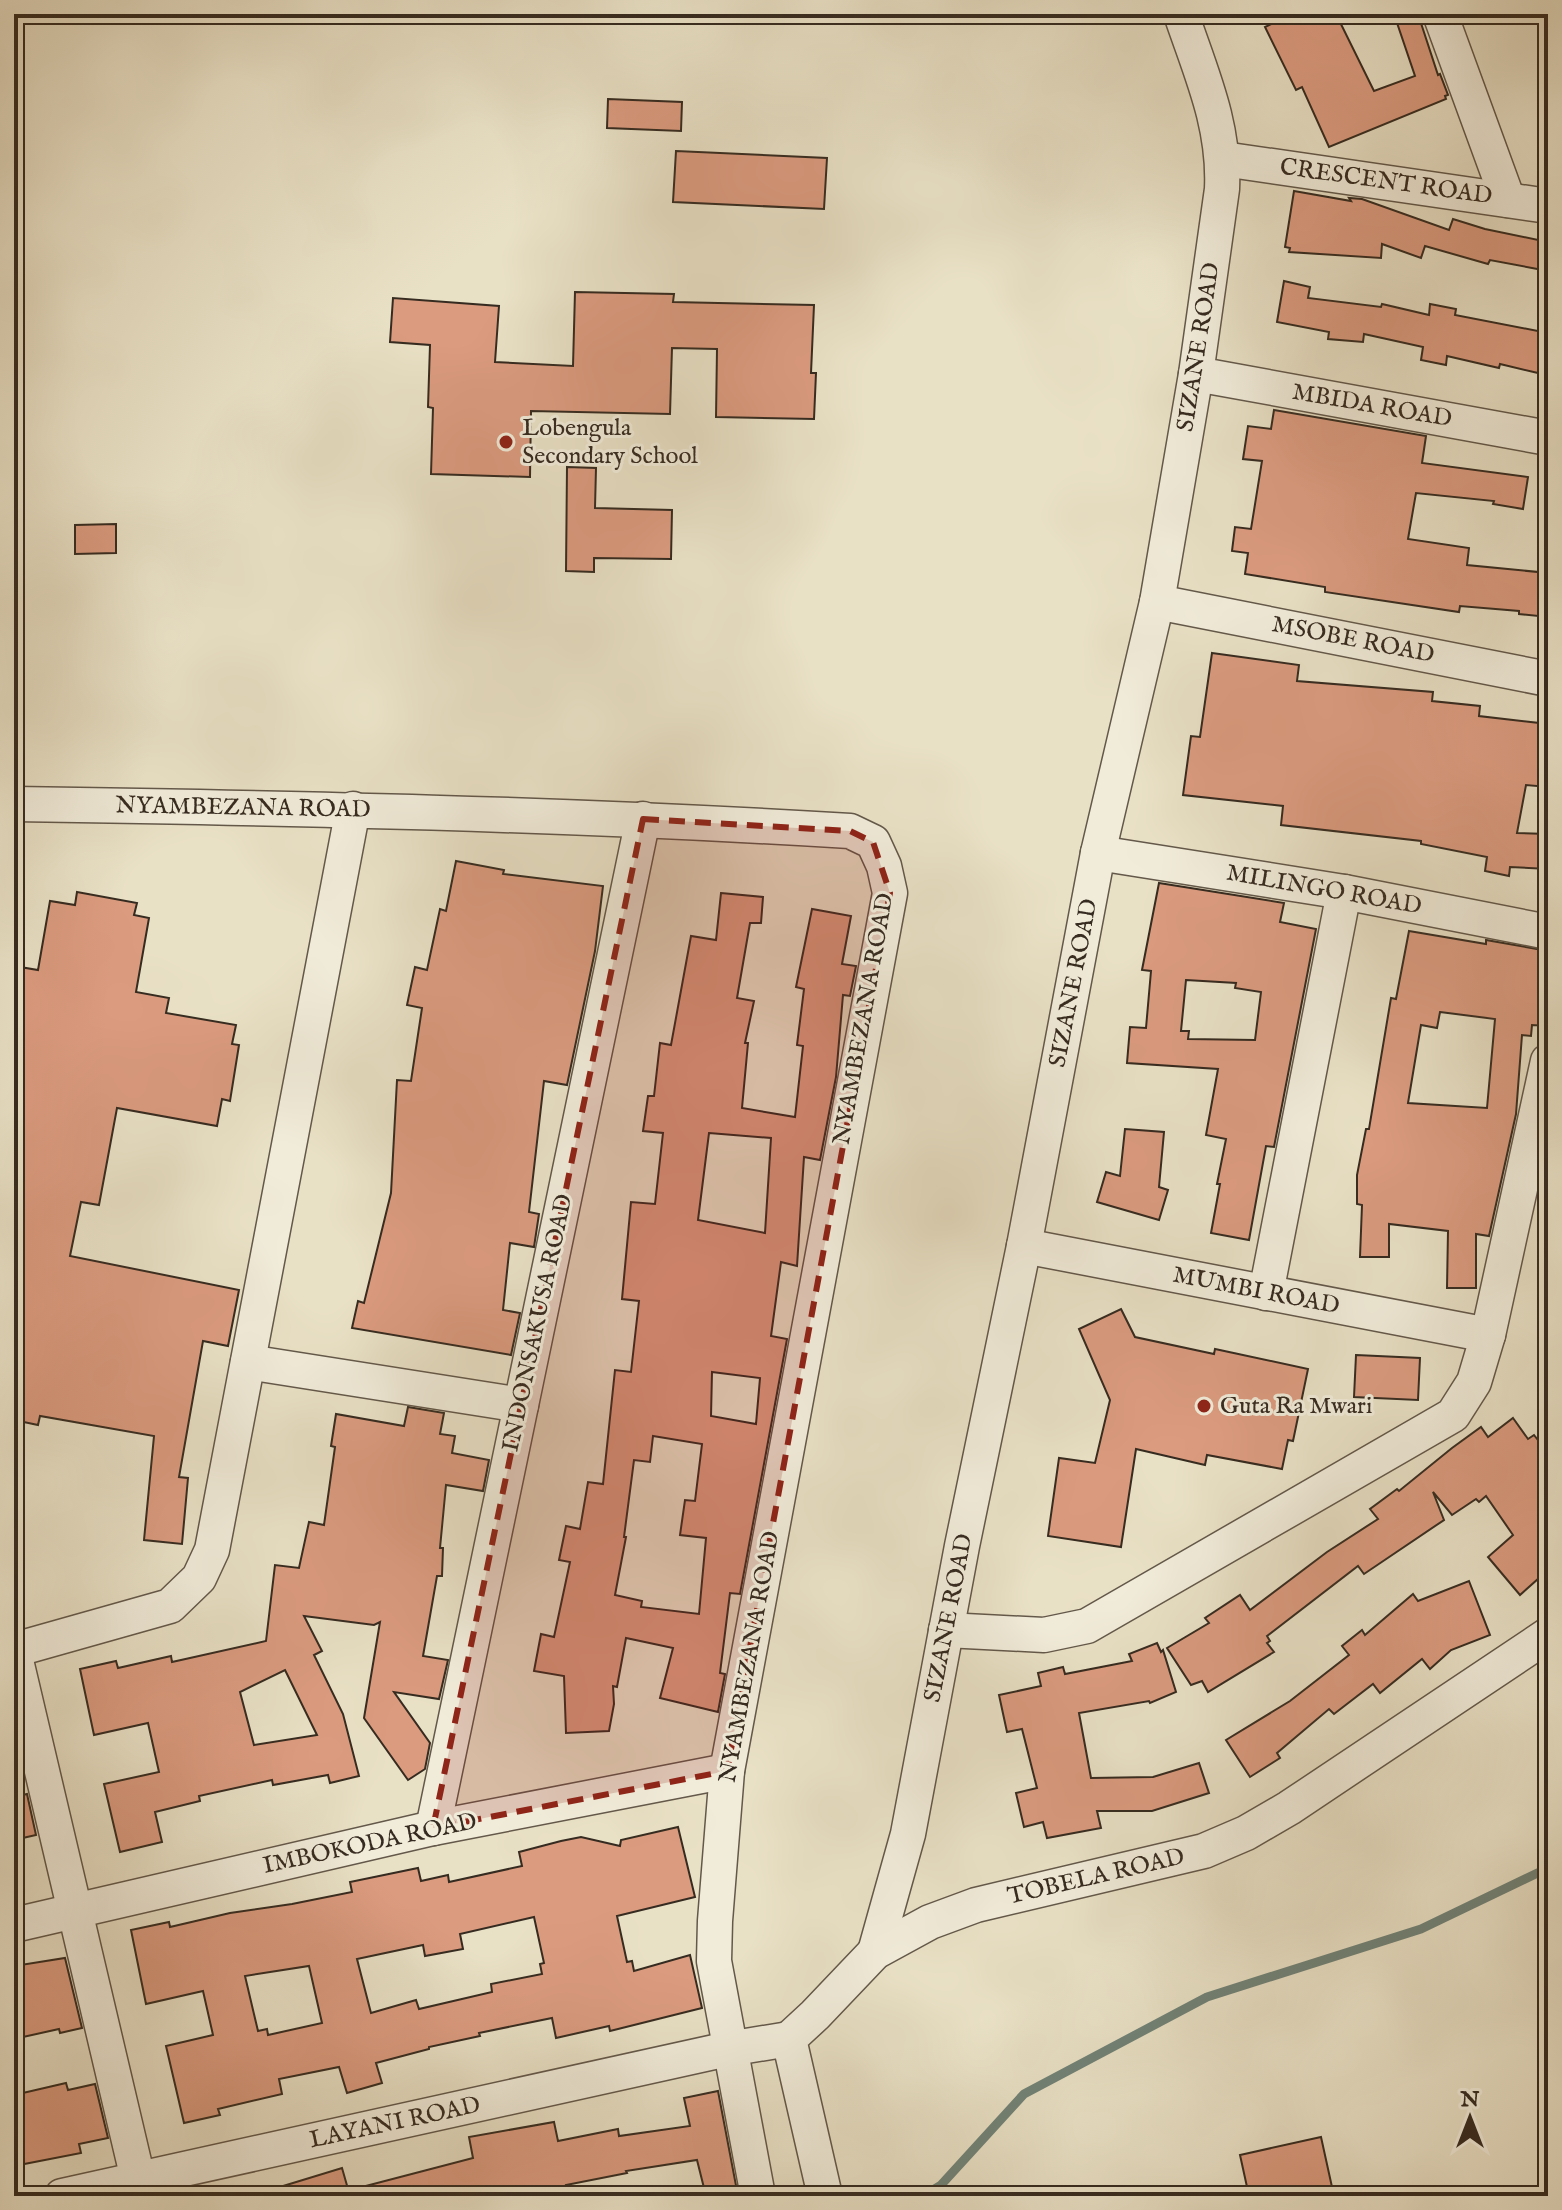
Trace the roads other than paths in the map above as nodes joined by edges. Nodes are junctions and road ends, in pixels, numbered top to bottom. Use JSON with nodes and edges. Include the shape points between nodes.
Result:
{"nodes":[{"id":1,"x":1181,"y":14,"type":"edge"},
{"id":2,"x":1440,"y":14,"type":"edge"},
{"id":3,"x":1223,"y":159,"type":"junction"},
{"id":4,"x":1508,"y":200,"type":"junction"},
{"id":5,"x":1548,"y":206,"type":"edge"},
{"id":6,"x":1196,"y":374,"type":"junction"},
{"id":7,"x":1548,"y":438,"type":"edge"},
{"id":8,"x":1157,"y":602,"type":"junction"},
{"id":9,"x":1548,"y":679,"type":"edge"},
{"id":10,"x":14,"y":804,"type":"edge"},
{"id":11,"x":353,"y":809,"type":"junction"},
{"id":12,"x":643,"y":819,"type":"junction"},
{"id":13,"x":1098,"y":853,"type":"junction"},
{"id":14,"x":1344,"y":892,"type":"junction"},
{"id":15,"x":1548,"y":932,"type":"edge"},
{"id":16,"x":1548,"y":1061,"type":"edge"},
{"id":17,"x":1024,"y":1246,"type":"junction"},
{"id":18,"x":1266,"y":1293,"type":"junction"},
{"id":19,"x":1488,"y":1335,"type":"junction"},
{"id":20,"x":248,"y":1362,"type":"junction"},
{"id":21,"x":521,"y":1405,"type":"junction"},
{"id":22,"x":946,"y":1630,"type":"junction"},
{"id":23,"x":1548,"y":1635,"type":"edge"},
{"id":24,"x":14,"y":1651,"type":"edge"},
{"id":25,"x":727,"y":1771,"type":"junction"},
{"id":26,"x":433,"y":1828,"type":"junction"},
{"id":27,"x":74,"y":1911,"type":"junction"},
{"id":28,"x":14,"y":1925,"type":"edge"},
{"id":29,"x":875,"y":1952,"type":"junction"},
{"id":30,"x":789,"y":2039,"type":"junction"},
{"id":31,"x":728,"y":2049,"type":"junction"},
{"id":32,"x":140,"y":2188,"type":"edge"},
{"id":33,"x":62,"y":2196,"type":"edge"},
{"id":34,"x":758,"y":2196,"type":"edge"},
{"id":35,"x":825,"y":2196,"type":"edge"}],
"edges":[{"from":1,"to":3,"type":"street","name":"SIZANE ROAD","via":[[1218,123]]},
{"from":2,"to":4,"type":"street"},
{"from":3,"to":4,"type":"street","name":"CRESCENT ROAD"},
{"from":3,"to":6,"type":"street","name":"SIZANE ROAD"},
{"from":4,"to":5,"type":"street","name":"CRESCENT ROAD"},
{"from":6,"to":7,"type":"street","name":"MBIDA ROAD"},
{"from":6,"to":8,"type":"street","name":"SIZANE ROAD"},
{"from":8,"to":9,"type":"street","name":"MSOBE ROAD"},
{"from":8,"to":13,"type":"street","name":"SIZANE ROAD"},
{"from":10,"to":11,"type":"street","name":"NYAMBEZANA ROAD"},
{"from":11,"to":12,"type":"street","name":"NYAMBEZANA ROAD"},
{"from":11,"to":20,"type":"street"},
{"from":12,"to":21,"type":"street","name":"INDONSAKUSA ROAD"},
{"from":12,"to":25,"type":"street","name":"NYAMBEZANA ROAD","via":[[850,831],[873,842],[890,893]]},
{"from":13,"to":14,"type":"street","name":"MILINGO ROAD"},
{"from":13,"to":17,"type":"street","name":"SIZANE ROAD"},
{"from":14,"to":15,"type":"street","name":"MILINGO ROAD"},
{"from":14,"to":18,"type":"street"},
{"from":16,"to":19,"type":"street"},
{"from":17,"to":18,"type":"street","name":"MUMBI ROAD"},
{"from":17,"to":22,"type":"street","name":"SIZANE ROAD"},
{"from":18,"to":19,"type":"street","name":"MUMBI ROAD"},
{"from":19,"to":22,"type":"street","via":[[1474,1382],[1453,1415],[1087,1626],[1044,1635]]},
{"from":20,"to":21,"type":"street"},
{"from":20,"to":24,"type":"street","via":[[212,1550],[199,1578],[170,1606]]},
{"from":21,"to":26,"type":"street","name":"INDONSAKUSA ROAD"},
{"from":22,"to":29,"type":"street","name":"SIZANE ROAD","via":[[908,1834]]},
{"from":23,"to":29,"type":"street","name":"TOBELA ROAD","via":[[1246,1833],[1204,1851],[976,1905]]},
{"from":24,"to":27,"type":"street"},
{"from":25,"to":26,"type":"street","name":"IMBOKODA ROAD"},
{"from":25,"to":31,"type":"street","name":"NYAMBEZANA ROAD","via":[[714,1961]]},
{"from":26,"to":27,"type":"street","name":"IMBOKODA ROAD"},
{"from":27,"to":28,"type":"street","name":"IMBOKODA ROAD"},
{"from":27,"to":32,"type":"street"},
{"from":29,"to":30,"type":"street","name":"TOBELA ROAD"},
{"from":30,"to":31,"type":"street","name":"LAYANI ROAD"},
{"from":30,"to":35,"type":"street"},
{"from":31,"to":32,"type":"street","name":"LAYANI ROAD"},
{"from":31,"to":34,"type":"street"},
{"from":32,"to":33,"type":"street","name":"LAYANI ROAD"}]}
